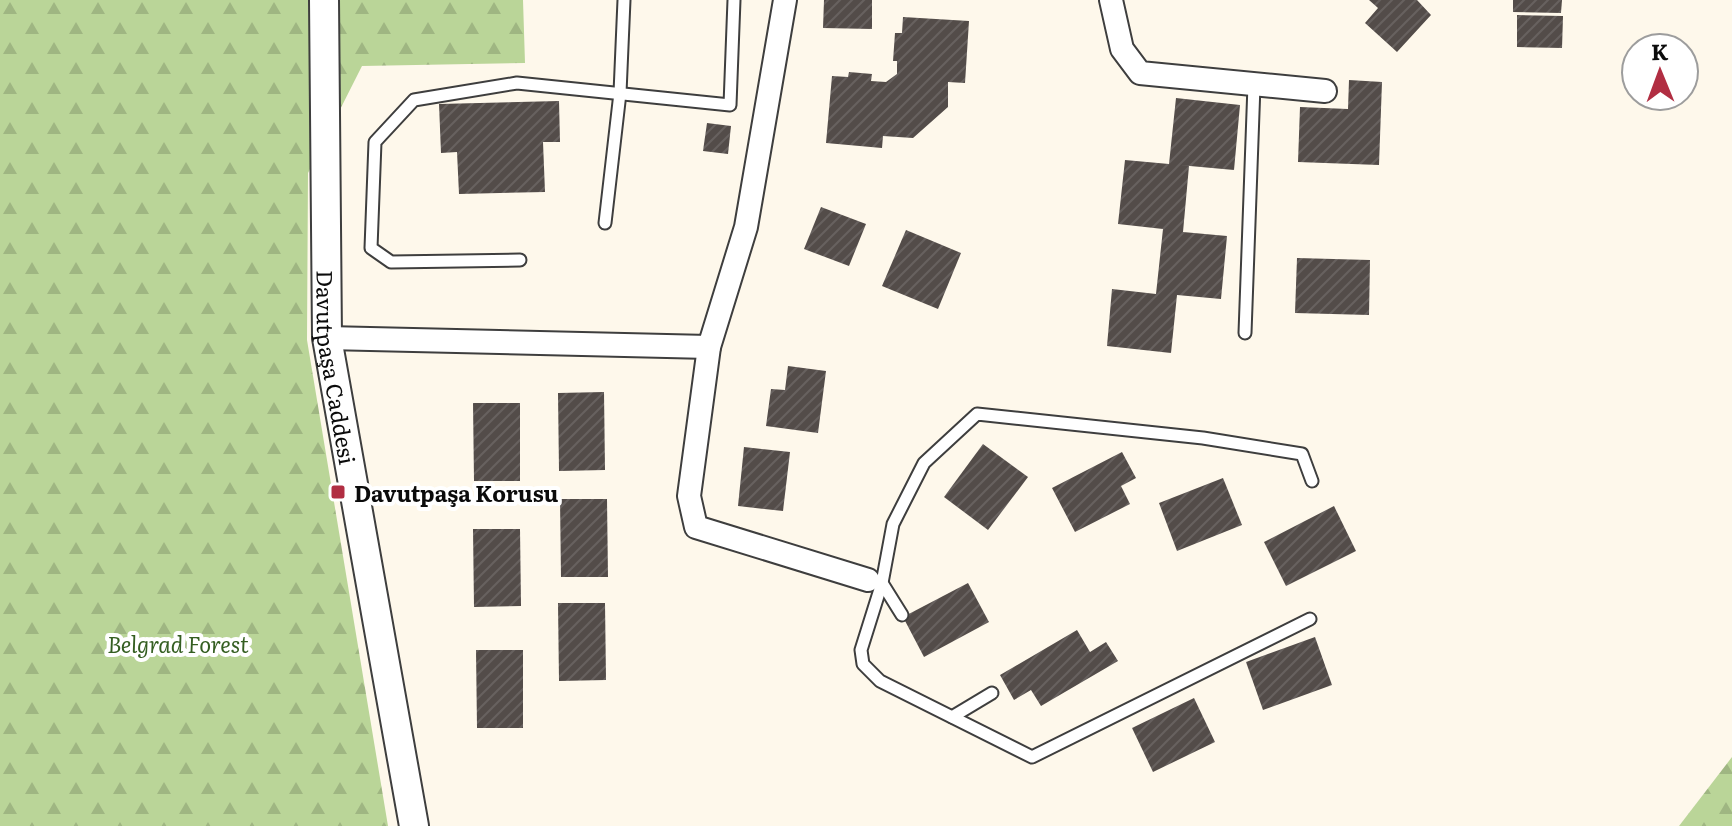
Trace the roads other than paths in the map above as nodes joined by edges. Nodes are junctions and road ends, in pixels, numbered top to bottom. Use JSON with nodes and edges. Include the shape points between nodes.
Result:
{"nodes":[{"id":1,"x":324,"y":0,"type":"edge"},
{"id":2,"x":624,"y":0,"type":"edge"},
{"id":3,"x":734,"y":0,"type":"edge"},
{"id":4,"x":785,"y":0,"type":"edge"},
{"id":5,"x":1111,"y":0,"type":"edge"},
{"id":6,"x":1254,"y":85,"type":"junction"},
{"id":7,"x":1325,"y":91,"type":"dead end"},
{"id":8,"x":620,"y":93,"type":"junction"},
{"id":9,"x":605,"y":223,"type":"dead end"},
{"id":10,"x":520,"y":260,"type":"dead end"},
{"id":11,"x":1245,"y":333,"type":"dead end"},
{"id":12,"x":327,"y":338,"type":"junction"},
{"id":13,"x":709,"y":347,"type":"junction"},
{"id":14,"x":1312,"y":481,"type":"dead end"},
{"id":15,"x":875,"y":581,"type":"junction"},
{"id":16,"x":902,"y":615,"type":"dead end"},
{"id":17,"x":1310,"y":619,"type":"dead end"},
{"id":18,"x":992,"y":693,"type":"dead end"},
{"id":19,"x":952,"y":717,"type":"junction"},
{"id":20,"x":414,"y":826,"type":"edge"}],
"edges":[{"from":1,"to":12,"type":"street","name":"Davutpaşa Caddesi"},
{"from":2,"to":8,"type":"lane"},
{"from":3,"to":8,"type":"lane","via":[[730,105]]},
{"from":4,"to":13,"type":"street","via":[[746,227]]},
{"from":5,"to":6,"type":"street","via":[[1122,49],[1140,73]]},
{"from":6,"to":7,"type":"street"},
{"from":6,"to":11,"type":"lane"},
{"from":8,"to":9,"type":"lane"},
{"from":8,"to":10,"type":"lane","via":[[517,83],[456,91],[414,100],[375,142],[371,248],[391,262]]},
{"from":12,"to":13,"type":"street"},
{"from":12,"to":20,"type":"street","name":"Davutpaşa Caddesi"},
{"from":13,"to":15,"type":"street","via":[[689,496],[696,527]]},
{"from":14,"to":15,"type":"lane","via":[[1302,454],[977,414],[924,463],[893,524]]},
{"from":15,"to":16,"type":"lane"},
{"from":15,"to":19,"type":"lane","via":[[863,664],[880,681]]},
{"from":17,"to":19,"type":"lane","via":[[1032,757]]},
{"from":18,"to":19,"type":"lane"}]}
